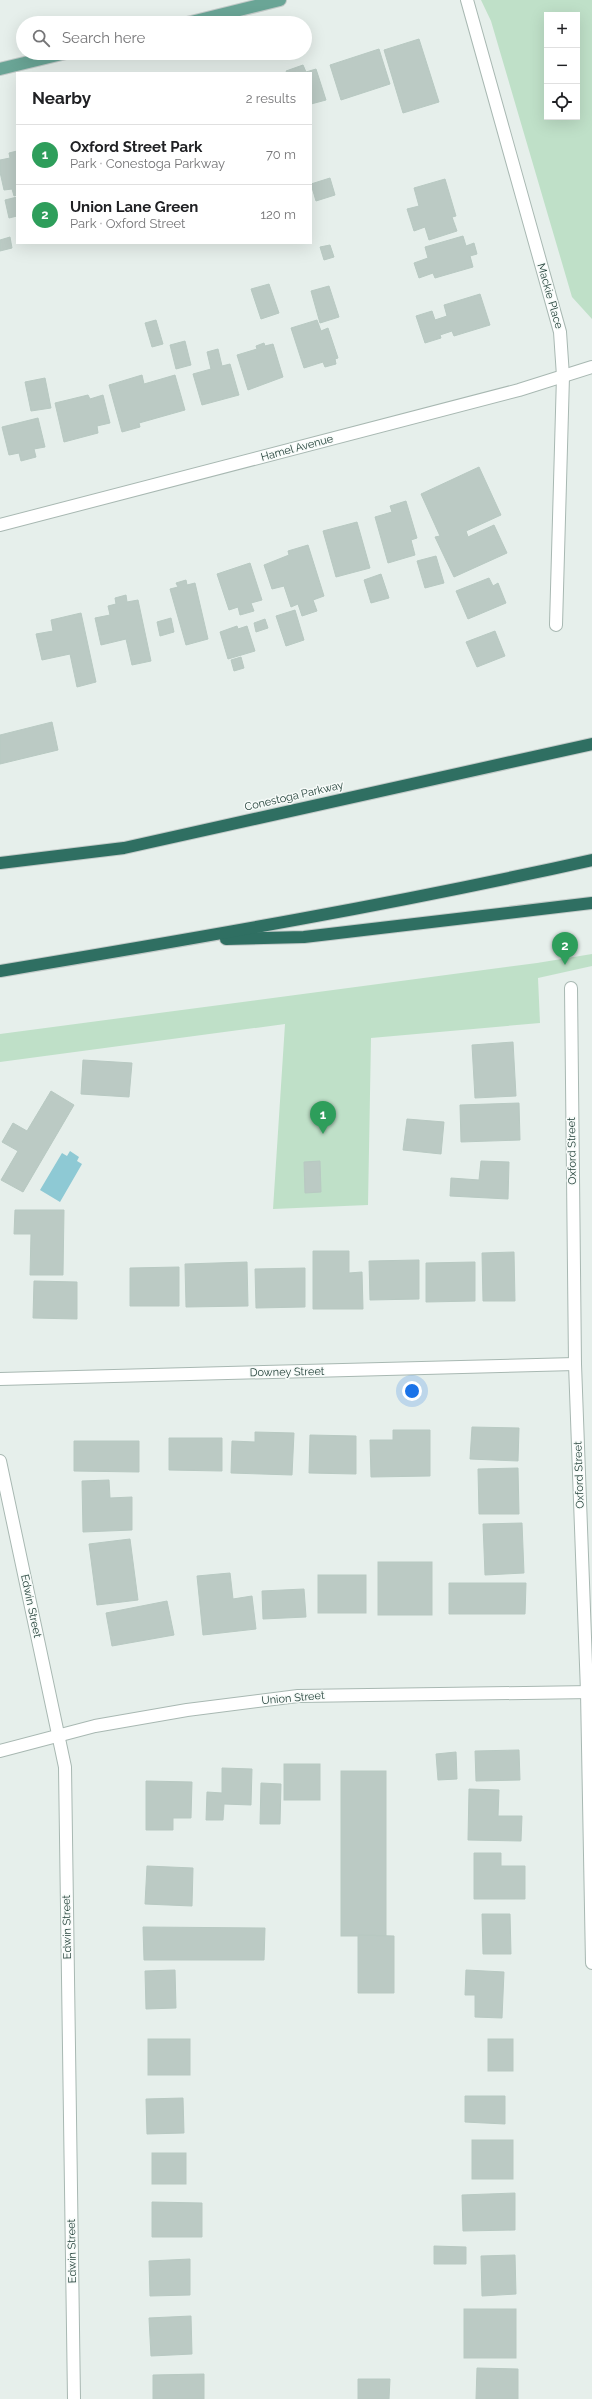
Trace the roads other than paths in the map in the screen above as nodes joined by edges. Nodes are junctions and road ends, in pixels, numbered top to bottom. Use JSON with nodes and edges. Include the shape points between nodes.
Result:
{"nodes":[{"id":1,"x":280,"y":0,"type":"edge"},
{"id":2,"x":467,"y":0,"type":"edge"},
{"id":3,"x":215,"y":16,"type":"edge"},
{"id":4,"x":37,"y":60,"type":"edge"},
{"id":5,"x":0,"y":69,"type":"edge"},
{"id":6,"x":592,"y":367,"type":"edge"},
{"id":7,"x":563,"y":376,"type":"junction"},
{"id":8,"x":0,"y":525,"type":"edge"},
{"id":9,"x":556,"y":625,"type":"dead end"},
{"id":10,"x":592,"y":744,"type":"edge"},
{"id":11,"x":592,"y":860,"type":"edge"},
{"id":12,"x":0,"y":863,"type":"edge"},
{"id":13,"x":592,"y":903,"type":"edge"},
{"id":14,"x":189,"y":940,"type":"junction"},
{"id":15,"x":0,"y":971,"type":"edge"},
{"id":16,"x":571,"y":988,"type":"dead end"},
{"id":17,"x":575,"y":1364,"type":"junction"},
{"id":18,"x":0,"y":1379,"type":"edge"},
{"id":19,"x":0,"y":1462,"type":"edge"},
{"id":20,"x":589,"y":1692,"type":"edge"},
{"id":21,"x":59,"y":1734,"type":"junction"},
{"id":22,"x":0,"y":1751,"type":"edge"},
{"id":23,"x":592,"y":1963,"type":"edge"},
{"id":24,"x":74,"y":2399,"type":"edge"}],
"edges":[{"from":1,"to":3,"type":"main road"},
{"from":2,"to":7,"type":"street","name":"Mackie Place","via":[[560,332]]},
{"from":4,"to":5,"type":"main road"},
{"from":6,"to":7,"type":"street","name":"Hamel Avenue"},
{"from":7,"to":8,"type":"street","name":"Hamel Avenue","via":[[519,390]]},
{"from":7,"to":9,"type":"street","name":"Mackie Place"},
{"from":10,"to":12,"type":"highway","name":"Conestoga Parkway","via":[[124,848]]},
{"from":11,"to":14,"type":"highway","via":[[462,889]]},
{"from":13,"to":14,"type":"highway","via":[[304,937]]},
{"from":14,"to":15,"type":"highway"},
{"from":16,"to":17,"type":"street","name":"Oxford Street"},
{"from":17,"to":18,"type":"street","name":"Downey Street"},
{"from":17,"to":20,"type":"street","name":"Oxford Street"},
{"from":19,"to":21,"type":"street","name":"Edwin Street"},
{"from":20,"to":21,"type":"street","name":"Union Street","via":[[298,1696],[187,1710]]},
{"from":20,"to":23,"type":"street","name":"Oxford Street"},
{"from":21,"to":22,"type":"street","name":"Union Street"},
{"from":21,"to":24,"type":"street","name":"Edwin Street","via":[[65,1775]]}]}
